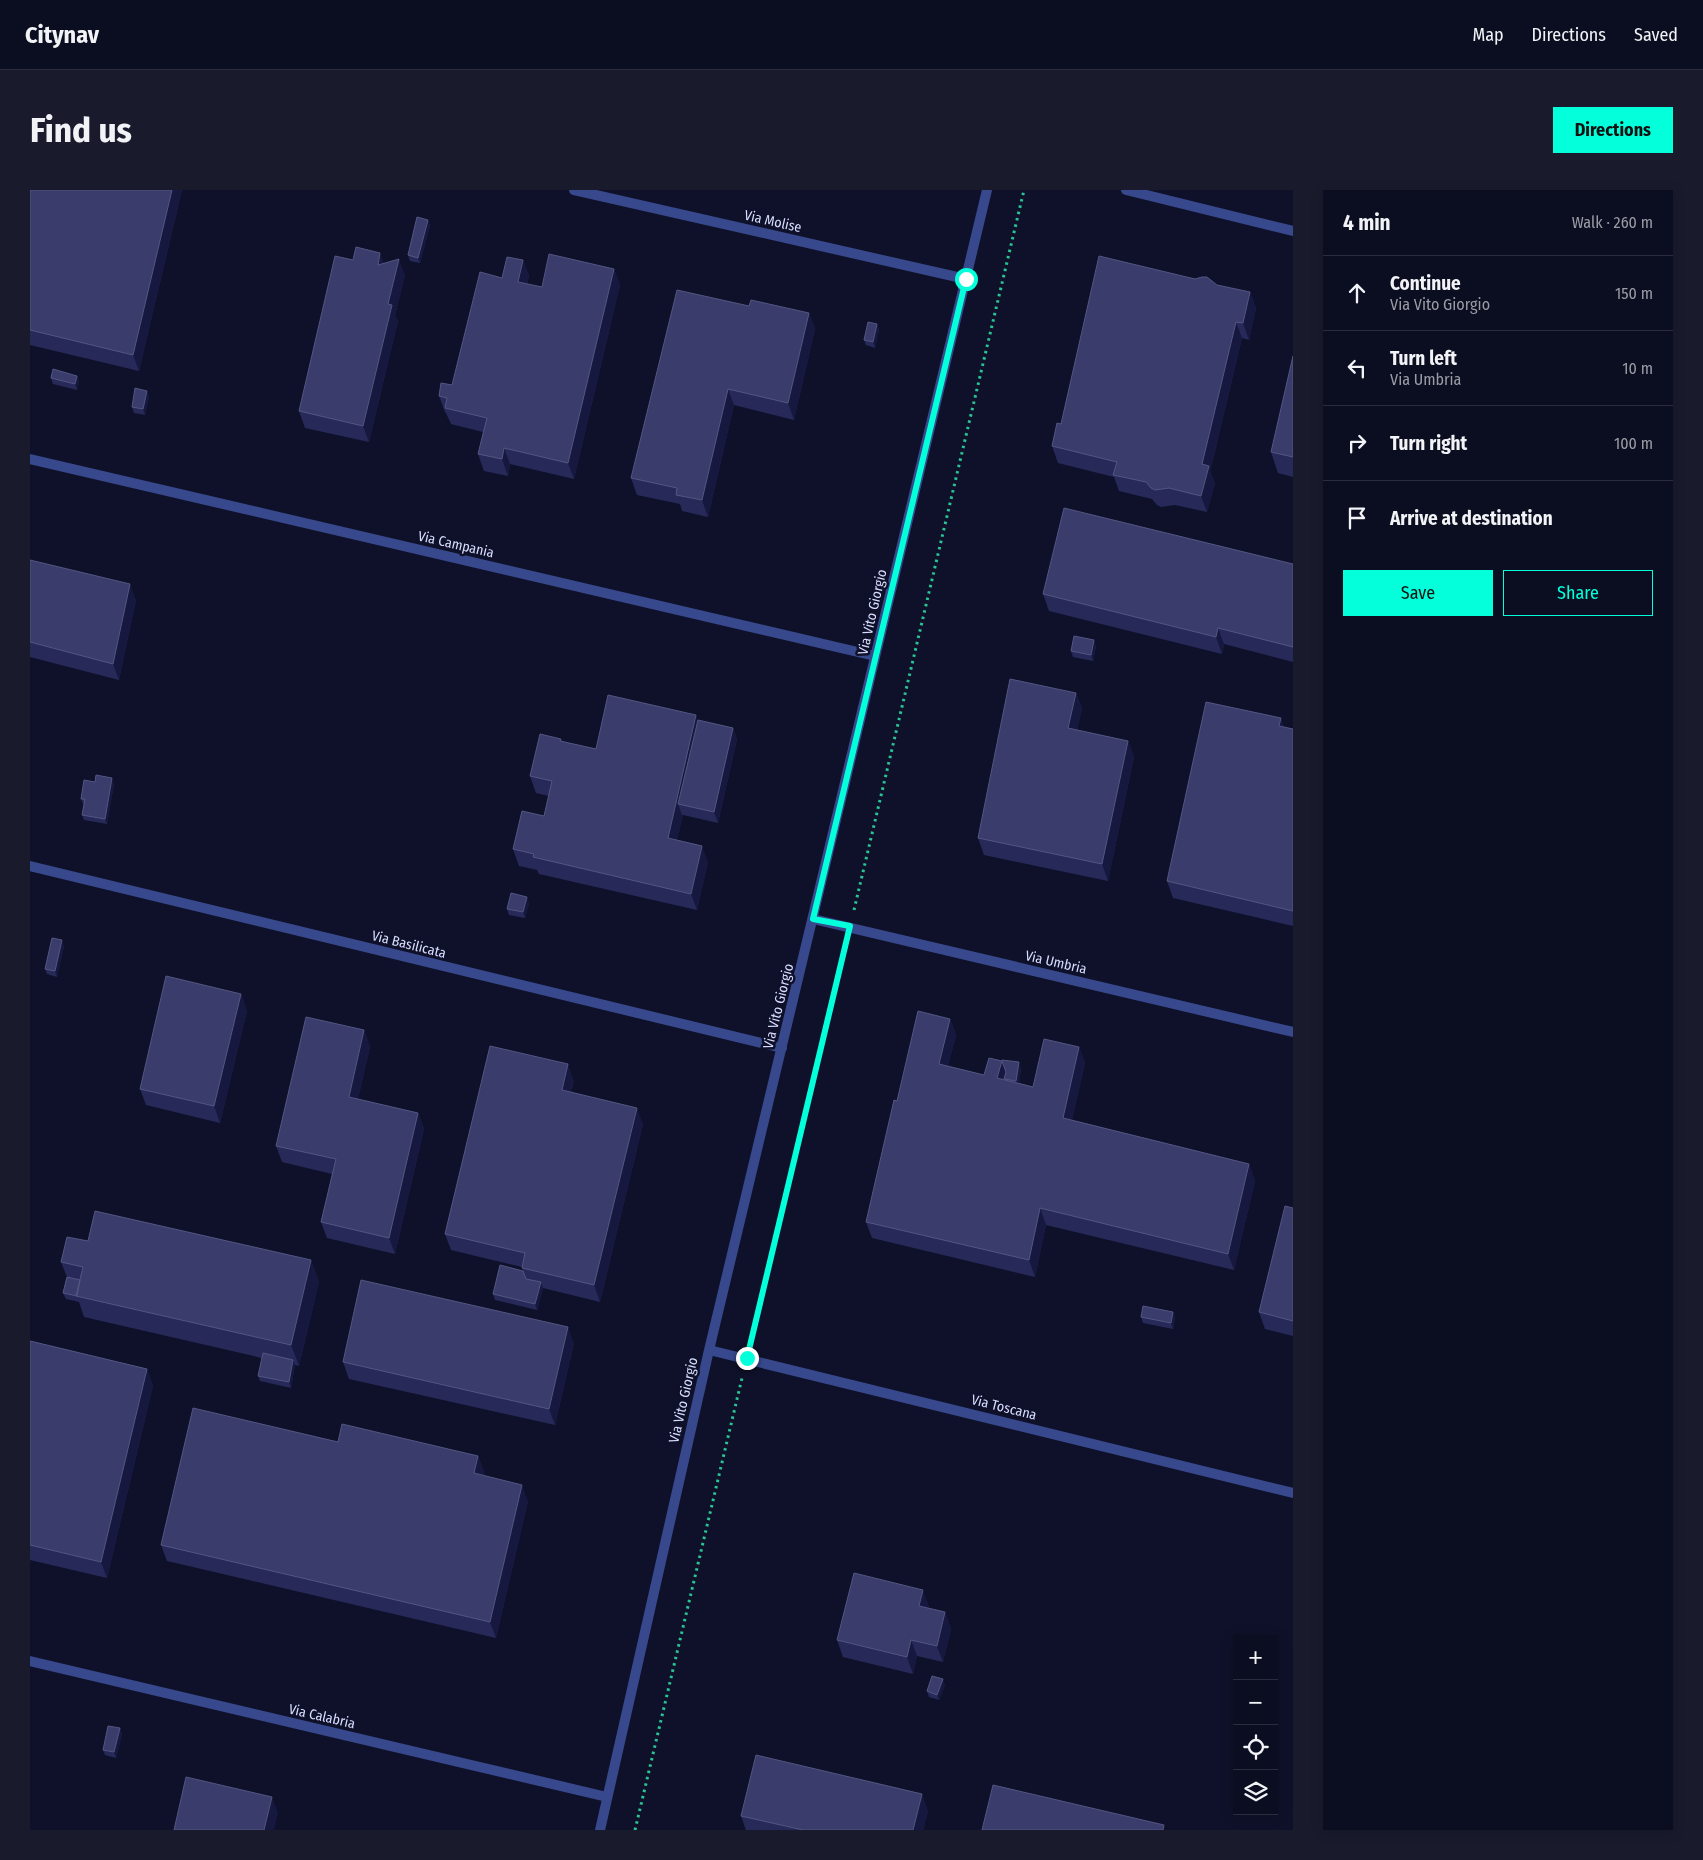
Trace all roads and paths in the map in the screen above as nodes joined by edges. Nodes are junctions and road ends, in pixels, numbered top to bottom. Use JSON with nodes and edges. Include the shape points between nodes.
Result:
{"nodes":[{"id":1,"x":574,"y":190,"type":"edge"},
{"id":2,"x":987,"y":190,"type":"edge"},
{"id":3,"x":1024,"y":190,"type":"edge"},
{"id":4,"x":1126,"y":190,"type":"edge"},
{"id":5,"x":1293,"y":231,"type":"edge"},
{"id":6,"x":966,"y":279,"type":"junction"},
{"id":7,"x":30,"y":460,"type":"edge"},
{"id":8,"x":876,"y":656,"type":"junction"},
{"id":9,"x":30,"y":866,"type":"edge"},
{"id":10,"x":813,"y":919,"type":"junction"},
{"id":11,"x":850,"y":926,"type":"junction"},
{"id":12,"x":1293,"y":1032,"type":"edge"},
{"id":13,"x":782,"y":1048,"type":"junction"},
{"id":14,"x":709,"y":1350,"type":"junction"},
{"id":15,"x":747,"y":1358,"type":"junction"},
{"id":16,"x":1293,"y":1493,"type":"edge"},
{"id":17,"x":30,"y":1661,"type":"edge"},
{"id":18,"x":607,"y":1797,"type":"junction"},
{"id":19,"x":600,"y":1830,"type":"edge"},
{"id":20,"x":635,"y":1830,"type":"edge"}],
"edges":[{"from":1,"to":6,"type":"street","name":"Via Molise"},
{"from":2,"to":6,"type":"street","name":"Via Vito Giorgio"},
{"from":3,"to":11,"type":"path"},
{"from":4,"to":5,"type":"street"},
{"from":6,"to":8,"type":"street","name":"Via Vito Giorgio"},
{"from":7,"to":8,"type":"street","name":"Via Campania"},
{"from":8,"to":10,"type":"street","name":"Via Vito Giorgio"},
{"from":9,"to":13,"type":"street","name":"Via Basilicata"},
{"from":10,"to":11,"type":"street","name":"Via Umbria"},
{"from":10,"to":13,"type":"street","name":"Via Vito Giorgio"},
{"from":11,"to":12,"type":"street","name":"Via Umbria"},
{"from":11,"to":15,"type":"path"},
{"from":13,"to":14,"type":"street","name":"Via Vito Giorgio"},
{"from":14,"to":15,"type":"street","name":"Via Toscana"},
{"from":14,"to":18,"type":"street","name":"Via Vito Giorgio"},
{"from":15,"to":16,"type":"street","name":"Via Toscana"},
{"from":15,"to":20,"type":"path"},
{"from":17,"to":18,"type":"street","name":"Via Calabria"},
{"from":18,"to":19,"type":"street","name":"Via Vito Giorgio"}]}
